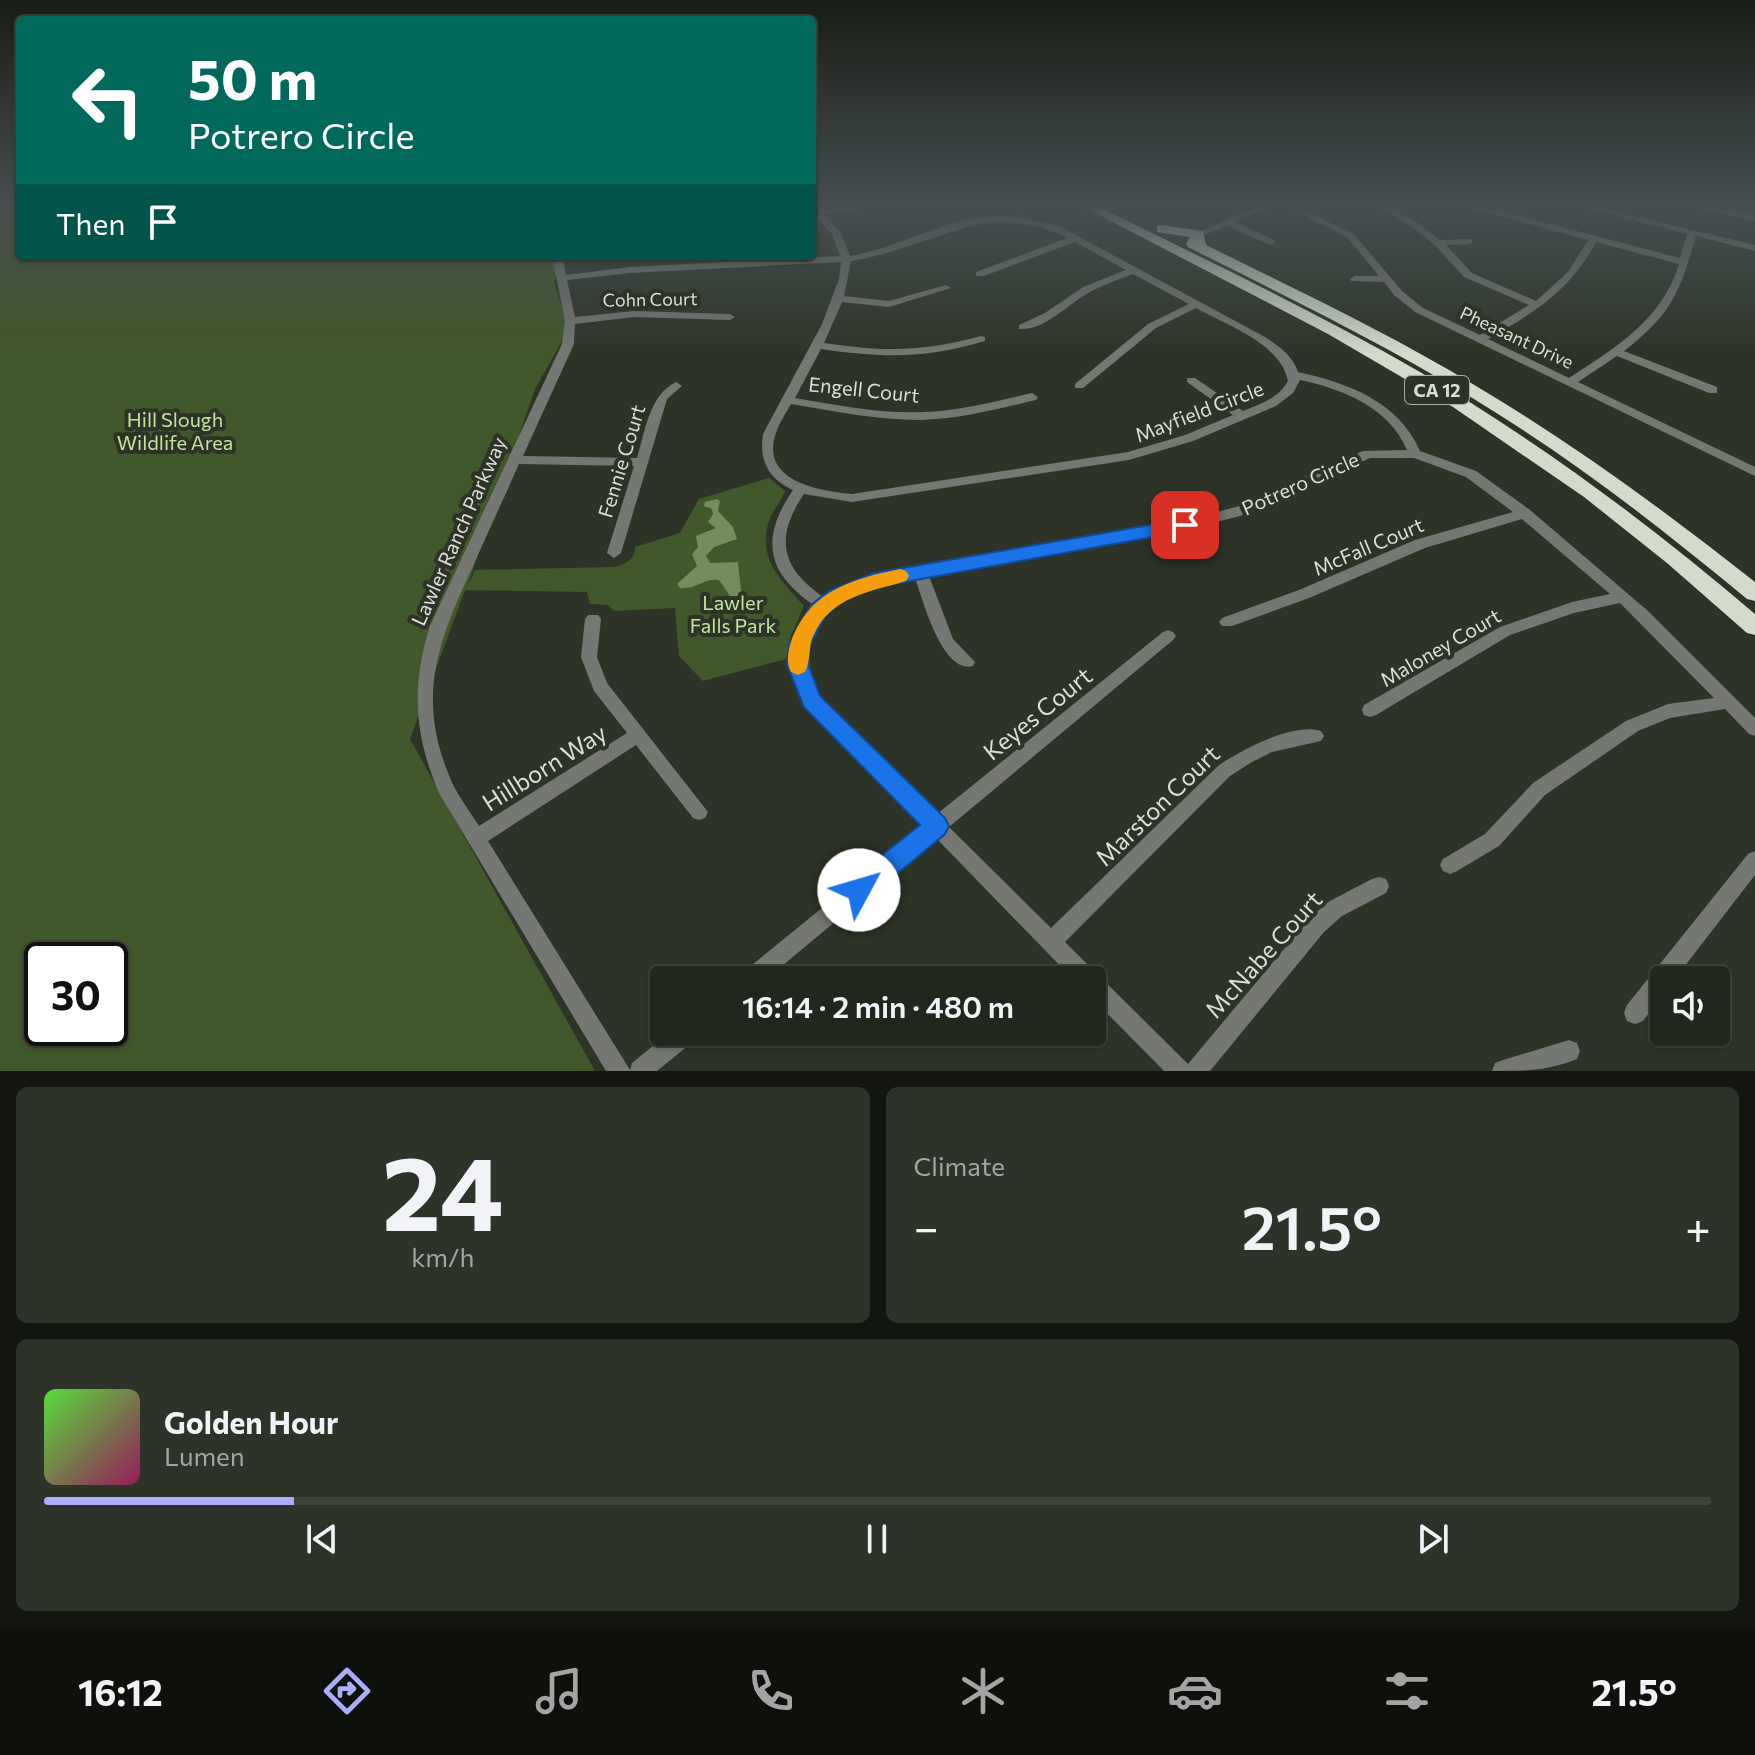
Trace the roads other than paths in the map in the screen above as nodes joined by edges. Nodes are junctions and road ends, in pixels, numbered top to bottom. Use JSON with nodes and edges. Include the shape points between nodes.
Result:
{"nodes":[{"id":1,"x":844,"y":255,"type":"edge"},
{"id":2,"x":871,"y":255,"type":"edge"},
{"id":3,"x":1031,"y":255,"type":"edge"},
{"id":4,"x":1107,"y":255,"type":"edge"},
{"id":5,"x":1184,"y":255,"type":"edge"},
{"id":6,"x":1225,"y":255,"type":"edge"},
{"id":7,"x":1366,"y":255,"type":"edge"},
{"id":8,"x":1449,"y":255,"type":"edge"},
{"id":9,"x":1584,"y":255,"type":"edge"},
{"id":10,"x":1656,"y":255,"type":"edge"},
{"id":11,"x":1685,"y":255,"type":"edge"},
{"id":12,"x":816,"y":259,"type":"edge"},
{"id":13,"x":846,"y":259,"type":"junction"},
{"id":14,"x":558,"y":260,"type":"edge"},
{"id":15,"x":653,"y":260,"type":"edge"},
{"id":16,"x":756,"y":260,"type":"edge"},
{"id":17,"x":1683,"y":262,"type":"junction"},
{"id":18,"x":653,"y":268,"type":"junction"},
{"id":19,"x":1134,"y":270,"type":"junction"},
{"id":20,"x":980,"y":274,"type":"dead end"},
{"id":21,"x":562,"y":278,"type":"junction"},
{"id":22,"x":1355,"y":279,"type":"dead end"},
{"id":23,"x":1386,"y":279,"type":"junction"},
{"id":24,"x":946,"y":288,"type":"dead end"},
{"id":25,"x":838,"y":299,"type":"junction"},
{"id":26,"x":1197,"y":304,"type":"junction"},
{"id":27,"x":1537,"y":305,"type":"junction"},
{"id":28,"x":730,"y":317,"type":"dead end"},
{"id":29,"x":570,"y":321,"type":"junction"},
{"id":30,"x":1023,"y":327,"type":"dead end"},
{"id":31,"x":981,"y":339,"type":"dead end"},
{"id":32,"x":1479,"y":340,"type":"junction"},
{"id":33,"x":815,"y":345,"type":"junction"},
{"id":34,"x":1617,"y":352,"type":"junction"},
{"id":35,"x":1294,"y":375,"type":"junction"},
{"id":36,"x":1191,"y":380,"type":"dead end"},
{"id":37,"x":1570,"y":382,"type":"junction"},
{"id":38,"x":676,"y":386,"type":"dead end"},
{"id":39,"x":1079,"y":386,"type":"dead end"},
{"id":40,"x":1713,"y":390,"type":"dead end"},
{"id":41,"x":1032,"y":397,"type":"dead end"},
{"id":42,"x":786,"y":400,"type":"junction"},
{"id":43,"x":1242,"y":416,"type":"junction"},
{"id":44,"x":1415,"y":454,"type":"junction"},
{"id":45,"x":514,"y":460,"type":"junction"},
{"id":46,"x":642,"y":462,"type":"junction"},
{"id":47,"x":1755,"y":472,"type":"edge"},
{"id":48,"x":801,"y":489,"type":"junction"},
{"id":49,"x":1525,"y":513,"type":"junction"},
{"id":50,"x":614,"y":553,"type":"dead end"},
{"id":51,"x":920,"y":572,"type":"junction"},
{"id":52,"x":1755,"y":593,"type":"edge"},
{"id":53,"x":1623,"y":597,"type":"junction"},
{"id":54,"x":824,"y":605,"type":"junction"},
{"id":55,"x":593,"y":619,"type":"dead end"},
{"id":56,"x":1227,"y":622,"type":"dead end"},
{"id":57,"x":1755,"y":627,"type":"edge"},
{"id":58,"x":1168,"y":636,"type":"dead end"},
{"id":59,"x":967,"y":662,"type":"dead end"},
{"id":60,"x":1730,"y":702,"type":"junction"},
{"id":61,"x":1370,"y":710,"type":"dead end"},
{"id":62,"x":1755,"y":729,"type":"edge"},
{"id":63,"x":637,"y":736,"type":"junction"},
{"id":64,"x":1315,"y":736,"type":"dead end"},
{"id":65,"x":699,"y":812,"type":"dead end"},
{"id":66,"x":937,"y":826,"type":"junction"},
{"id":67,"x":476,"y":838,"type":"junction"},
{"id":68,"x":1755,"y":860,"type":"edge"},
{"id":69,"x":1450,"y":865,"type":"dead end"},
{"id":70,"x":1379,"y":886,"type":"dead end"},
{"id":71,"x":1051,"y":942,"type":"junction"},
{"id":72,"x":766,"y":966,"type":"edge"},
{"id":73,"x":1074,"y":966,"type":"edge"},
{"id":74,"x":1106,"y":998,"type":"edge"},
{"id":75,"x":1635,"y":1013,"type":"dead end"},
{"id":76,"x":670,"y":1046,"type":"edge"},
{"id":77,"x":1569,"y":1051,"type":"dead end"},
{"id":78,"x":619,"y":1071,"type":"edge"},
{"id":79,"x":640,"y":1071,"type":"edge"},
{"id":80,"x":1180,"y":1071,"type":"edge"},
{"id":81,"x":1196,"y":1071,"type":"edge"},
{"id":82,"x":1503,"y":1071,"type":"edge"}],
"edges":[{"from":1,"to":13,"type":"street"},
{"from":2,"to":13,"type":"street"},
{"from":3,"to":20,"type":"street"},
{"from":4,"to":19,"type":"street"},
{"from":5,"to":57,"type":"highway","number":"CA 12","via":[[1448,396],[1591,494]]},
{"from":6,"to":52,"type":"highway","number":"CA 12","via":[[1491,402],[1605,478]]},
{"from":7,"to":23,"type":"street","name":"Pheasant Drive"},
{"from":8,"to":27,"type":"street","via":[[1468,275]]},
{"from":9,"to":27,"type":"street","via":[[1575,272]]},
{"from":10,"to":17,"type":"street"},
{"from":11,"to":17,"type":"street"},
{"from":12,"to":13,"type":"street"},
{"from":13,"to":25,"type":"street","name":"Mayfield Circle"},
{"from":14,"to":21,"type":"street","name":"Lawler Ranch Parkway"},
{"from":15,"to":18,"type":"street"},
{"from":16,"to":18,"type":"street"},
{"from":17,"to":34,"type":"street","via":[[1669,301]]},
{"from":18,"to":21,"type":"street"},
{"from":19,"to":26,"type":"street"},
{"from":19,"to":30,"type":"street","via":[[1087,289]]},
{"from":21,"to":29,"type":"street","name":"Lawler Ranch Parkway"},
{"from":22,"to":23,"type":"street"},
{"from":23,"to":32,"type":"street","name":"Pheasant Drive","via":[[1419,310]]},
{"from":24,"to":25,"type":"street","via":[[889,304]]},
{"from":25,"to":33,"type":"street","name":"Mayfield Circle"},
{"from":26,"to":35,"type":"street","via":[[1277,349]]},
{"from":26,"to":39,"type":"street","via":[[1152,326]]},
{"from":27,"to":32,"type":"street"},
{"from":28,"to":29,"type":"street","name":"Cohn Court","via":[[634,314]]},
{"from":29,"to":45,"type":"street","name":"Lawler Ranch Parkway","via":[[568,344]]},
{"from":31,"to":33,"type":"street","via":[[911,356]]},
{"from":32,"to":37,"type":"street","name":"Pheasant Drive"},
{"from":33,"to":42,"type":"street","name":"Mayfield Circle"},
{"from":34,"to":37,"type":"street"},
{"from":34,"to":40,"type":"street"},
{"from":35,"to":43,"type":"street","name":"Mayfield Circle","via":[[1282,398]]},
{"from":35,"to":44,"type":"street","via":[[1374,404],[1408,436]]},
{"from":36,"to":43,"type":"street"},
{"from":37,"to":47,"type":"street","name":"Pheasant Drive"},
{"from":38,"to":46,"type":"street","name":"Fennie Court","via":[[662,398]]},
{"from":41,"to":42,"type":"street","name":"Engell Court","via":[[920,416]]},
{"from":42,"to":48,"type":"street","name":"Mayfield Circle","via":[[765,455],[777,474]]},
{"from":43,"to":48,"type":"street","name":"Mayfield Circle","via":[[1171,445],[1104,460],[878,496],[833,498]]},
{"from":44,"to":49,"type":"street","name":"Potrero Circle","via":[[1471,474]]},
{"from":44,"to":51,"type":"street","name":"Potrero Circle","via":[[1384,452],[1352,459],[1240,511],[1198,522]]},
{"from":45,"to":46,"type":"street"},
{"from":45,"to":67,"type":"street","name":"Lawler Ranch Parkway","via":[[438,626],[426,668],[430,751]]},
{"from":46,"to":50,"type":"street","name":"Fennie Court"},
{"from":48,"to":54,"type":"street","via":[[782,514],[777,545],[787,573]]},
{"from":49,"to":53,"type":"street","name":"Potrero Circle"},
{"from":49,"to":56,"type":"street","name":"McFall Court","via":[[1420,544]]},
{"from":51,"to":54,"type":"street","name":"Potrero Circle","via":[[856,586]]},
{"from":51,"to":59,"type":"street","via":[[946,642]]},
{"from":53,"to":60,"type":"street","name":"Potrero Circle"},
{"from":53,"to":61,"type":"street","name":"Maloney Court","via":[[1505,631]]},
{"from":54,"to":66,"type":"street","name":"Potrero Circle","via":[[799,645],[803,684],[812,701]]},
{"from":55,"to":63,"type":"street","via":[[589,657],[594,674]]},
{"from":58,"to":66,"type":"street","name":"Keyes Court"},
{"from":60,"to":62,"type":"street","name":"Potrero Circle"},
{"from":60,"to":69,"type":"street","via":[[1668,711],[1632,726],[1550,781],[1492,840]]},
{"from":63,"to":65,"type":"street"},
{"from":63,"to":67,"type":"street","name":"Hillborn Way"},
{"from":64,"to":71,"type":"street","name":"Marston Court","via":[[1264,747],[1224,771]]},
{"from":66,"to":71,"type":"street","name":"Potrero Circle"},
{"from":66,"to":72,"type":"street","name":"Keyes Court"},
{"from":67,"to":78,"type":"street","name":"Lawler Ranch Parkway"},
{"from":68,"to":75,"type":"street"},
{"from":70,"to":81,"type":"street","name":"McNabe Court","via":[[1317,925]]},
{"from":71,"to":73,"type":"street","name":"Potrero Circle"},
{"from":74,"to":80,"type":"street","name":"Potrero Circle"},
{"from":76,"to":79,"type":"street"},
{"from":77,"to":82,"type":"street"}]}
